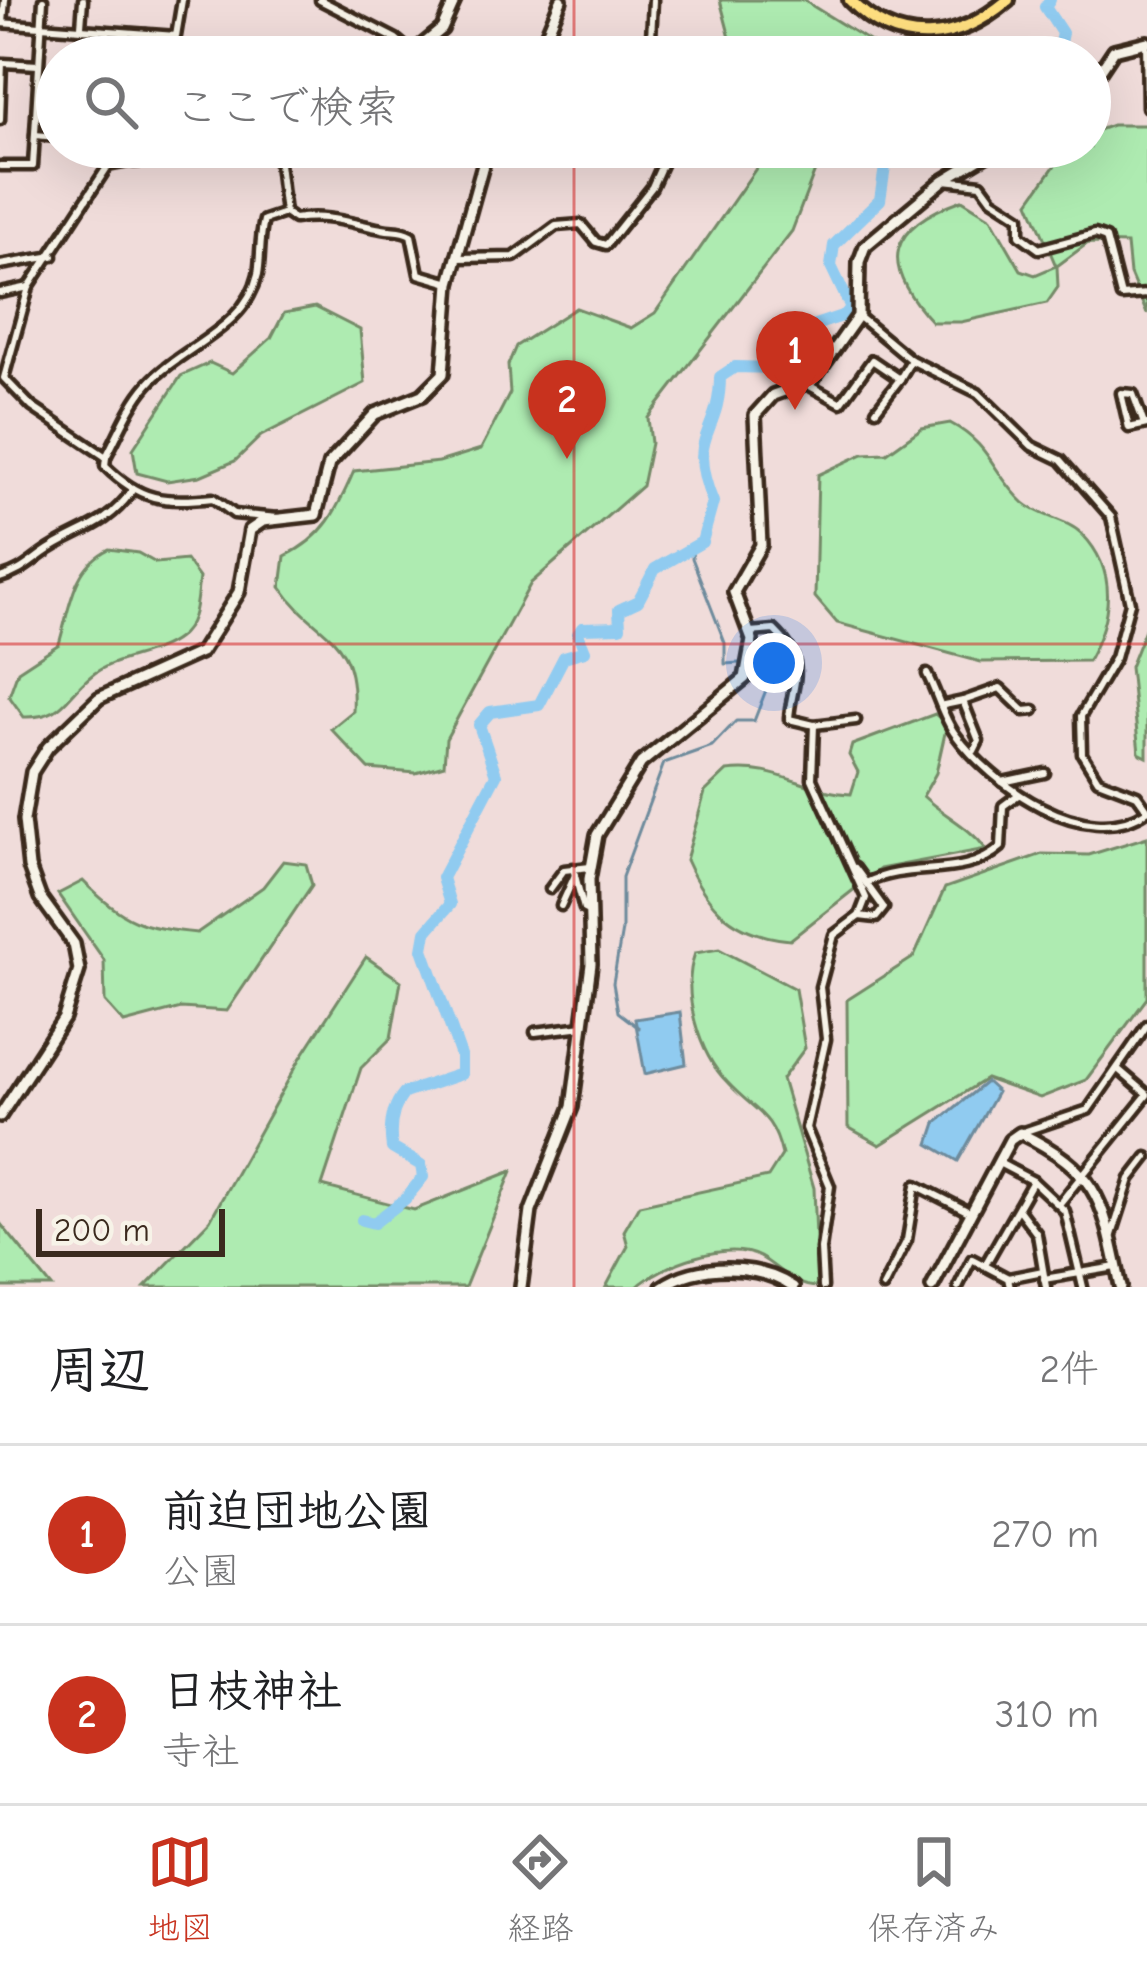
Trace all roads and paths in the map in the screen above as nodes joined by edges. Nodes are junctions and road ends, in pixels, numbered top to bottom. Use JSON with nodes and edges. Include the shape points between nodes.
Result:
{"nodes":[{"id":1,"x":5,"y":0,"type":"edge"},
{"id":2,"x":43,"y":0,"type":"edge"},
{"id":3,"x":83,"y":0,"type":"edge"},
{"id":4,"x":182,"y":0,"type":"edge"},
{"id":5,"x":320,"y":0,"type":"edge"},
{"id":6,"x":455,"y":0,"type":"edge"},
{"id":7,"x":561,"y":0,"type":"edge"},
{"id":8,"x":652,"y":0,"type":"edge"},
{"id":9,"x":850,"y":0,"type":"edge"},
{"id":10,"x":1008,"y":0,"type":"edge"},
{"id":11,"x":2,"y":23,"type":"edge"},
{"id":12,"x":41,"y":25,"type":"junction"},
{"id":13,"x":81,"y":27,"type":"junction"},
{"id":14,"x":146,"y":34,"type":"joint"},
{"id":15,"x":40,"y":36,"type":"edge"},
{"id":16,"x":390,"y":36,"type":"edge"},
{"id":17,"x":433,"y":36,"type":"edge"},
{"id":18,"x":545,"y":36,"type":"edge"},
{"id":19,"x":651,"y":36,"type":"edge"},
{"id":20,"x":914,"y":36,"type":"edge"},
{"id":21,"x":931,"y":36,"type":"edge"},
{"id":22,"x":1146,"y":42,"type":"edge"},
{"id":23,"x":1111,"y":54,"type":"edge"},
{"id":24,"x":1,"y":63,"type":"edge"},
{"id":25,"x":36,"y":65,"type":"edge"},
{"id":26,"x":1147,"y":106,"type":"edge"},
{"id":27,"x":36,"y":112,"type":"edge"},
{"id":28,"x":0,"y":120,"type":"edge"},
{"id":29,"x":35,"y":135,"type":"joint"},
{"id":30,"x":0,"y":166,"type":"edge"},
{"id":31,"x":107,"y":168,"type":"edge"},
{"id":32,"x":276,"y":168,"type":"edge"},
{"id":33,"x":482,"y":168,"type":"edge"},
{"id":34,"x":661,"y":168,"type":"edge"},
{"id":35,"x":964,"y":168,"type":"edge"},
{"id":36,"x":944,"y":180,"type":"junction"},
{"id":37,"x":285,"y":213,"type":"junction"},
{"id":38,"x":53,"y":256,"type":"junction"},
{"id":39,"x":458,"y":258,"type":"junction"},
{"id":40,"x":0,"y":265,"type":"edge"},
{"id":41,"x":451,"y":283,"type":"junction"},
{"id":42,"x":29,"y":287,"type":"junction"},
{"id":43,"x":0,"y":293,"type":"edge"},
{"id":44,"x":1147,"y":294,"type":"edge"},
{"id":45,"x":858,"y":316,"type":"junction"},
{"id":46,"x":911,"y":360,"type":"junction"},
{"id":47,"x":900,"y":379,"type":"junction"},
{"id":48,"x":807,"y":385,"type":"junction"},
{"id":49,"x":877,"y":410,"type":"dead end"},
{"id":50,"x":1146,"y":424,"type":"edge"},
{"id":51,"x":106,"y":457,"type":"junction"},
{"id":52,"x":131,"y":492,"type":"junction"},
{"id":53,"x":278,"y":518,"type":"junction"},
{"id":54,"x":0,"y":578,"type":"edge"},
{"id":55,"x":750,"y":632,"type":"junction"},
{"id":56,"x":927,"y":674,"type":"dead end"},
{"id":57,"x":963,"y":701,"type":"junction"},
{"id":58,"x":944,"y":705,"type":"junction"},
{"id":59,"x":1034,"y":710,"type":"dead end"},
{"id":60,"x":856,"y":720,"type":"dead end"},
{"id":61,"x":814,"y":725,"type":"junction"},
{"id":62,"x":974,"y":753,"type":"junction"},
{"id":63,"x":1045,"y":773,"type":"dead end"},
{"id":64,"x":999,"y":783,"type":"junction"},
{"id":65,"x":1018,"y":795,"type":"junction"},
{"id":66,"x":1147,"y":810,"type":"edge"},
{"id":67,"x":852,"y":865,"type":"junction"},
{"id":68,"x":590,"y":867,"type":"junction"},
{"id":69,"x":574,"y":872,"type":"junction"},
{"id":70,"x":866,"y":884,"type":"junction"},
{"id":71,"x":550,"y":889,"type":"dead end"},
{"id":72,"x":561,"y":906,"type":"dead end"},
{"id":73,"x":590,"y":912,"type":"junction"},
{"id":74,"x":859,"y":916,"type":"junction"},
{"id":75,"x":566,"y":1014,"type":"dead end"},
{"id":76,"x":1147,"y":1025,"type":"edge"},
{"id":77,"x":577,"y":1026,"type":"junction"},
{"id":78,"x":535,"y":1032,"type":"dead end"},
{"id":79,"x":1119,"y":1070,"type":"junction"},
{"id":80,"x":1147,"y":1095,"type":"edge"},
{"id":81,"x":0,"y":1116,"type":"edge"},
{"id":82,"x":1020,"y":1133,"type":"junction"},
{"id":83,"x":1147,"y":1157,"type":"edge"},
{"id":84,"x":998,"y":1163,"type":"junction"},
{"id":85,"x":1084,"y":1173,"type":"junction"},
{"id":86,"x":1034,"y":1181,"type":"junction"},
{"id":87,"x":1060,"y":1203,"type":"junction"},
{"id":88,"x":1019,"y":1210,"type":"junction"},
{"id":89,"x":972,"y":1213,"type":"junction"},
{"id":90,"x":1111,"y":1236,"type":"junction"},
{"id":91,"x":986,"y":1264,"type":"junction"},
{"id":92,"x":1116,"y":1267,"type":"junction"},
{"id":93,"x":1080,"y":1273,"type":"junction"},
{"id":94,"x":1044,"y":1279,"type":"edge"},
{"id":95,"x":1009,"y":1283,"type":"edge"},
{"id":96,"x":521,"y":1287,"type":"edge"},
{"id":97,"x":662,"y":1287,"type":"edge"},
{"id":98,"x":793,"y":1287,"type":"edge"},
{"id":99,"x":823,"y":1287,"type":"edge"},
{"id":100,"x":883,"y":1287,"type":"edge"},
{"id":101,"x":932,"y":1287,"type":"edge"},
{"id":102,"x":958,"y":1287,"type":"edge"},
{"id":103,"x":1083,"y":1287,"type":"edge"},
{"id":104,"x":1120,"y":1287,"type":"edge"}],
"edges":[{"from":1,"to":11,"type":"street"},
{"from":2,"to":12,"type":"street"},
{"from":3,"to":13,"type":"street"},
{"from":4,"to":14,"type":"street","via":[[176,36]]},
{"from":5,"to":16,"type":"street"},
{"from":6,"to":17,"type":"street"},
{"from":7,"to":18,"type":"street"},
{"from":8,"to":19,"type":"street"},
{"from":9,"to":20,"type":"main road","via":[[885,28]]},
{"from":10,"to":21,"type":"main road","via":[[967,29]]},
{"from":11,"to":12,"type":"street"},
{"from":12,"to":13,"type":"street"},
{"from":12,"to":15,"type":"street"},
{"from":13,"to":14,"type":"street"},
{"from":22,"to":23,"type":"street"},
{"from":22,"to":26,"type":"street"},
{"from":24,"to":25,"type":"street"},
{"from":24,"to":28,"type":"street"},
{"from":27,"to":29,"type":"street"},
{"from":29,"to":30,"type":"street","via":[[33,166]]},
{"from":31,"to":38,"type":"street"},
{"from":32,"to":37,"type":"street"},
{"from":33,"to":39,"type":"street"},
{"from":34,"to":39,"type":"street","via":[[606,245],[581,224],[567,223],[514,257]]},
{"from":35,"to":36,"type":"street"},
{"from":36,"to":44,"type":"street","via":[[981,184],[1021,217],[1020,235],[1039,249],[1106,238],[1120,296]]},
{"from":36,"to":45,"type":"street","via":[[865,246]]},
{"from":37,"to":41,"type":"street","via":[[400,229],[411,235],[419,274]]},
{"from":37,"to":51,"type":"street","via":[[265,220],[256,248],[260,271],[228,322],[149,382]]},
{"from":38,"to":40,"type":"street"},
{"from":38,"to":42,"type":"street"},
{"from":39,"to":41,"type":"street"},
{"from":41,"to":53,"type":"street","via":[[439,381],[375,413],[329,464],[316,515]]},
{"from":42,"to":43,"type":"street"},
{"from":42,"to":51,"type":"street","via":[[4,378]]},
{"from":45,"to":46,"type":"street"},
{"from":45,"to":48,"type":"street"},
{"from":46,"to":47,"type":"street"},
{"from":46,"to":66,"type":"street","via":[[978,393],[1032,446],[1061,460],[1111,517],[1130,603],[1114,658],[1085,703],[1080,746],[1098,780],[1137,795]]},
{"from":47,"to":48,"type":"street","via":[[872,360],[841,403]]},
{"from":47,"to":49,"type":"street"},
{"from":48,"to":55,"type":"street","via":[[765,401],[752,426],[761,545],[734,592]]},
{"from":50,"to":50,"type":"street","via":[[1129,428],[1121,393],[1133,394]]},
{"from":51,"to":52,"type":"street","via":[[105,466]]},
{"from":52,"to":53,"type":"street","via":[[178,502],[213,498],[234,514]]},
{"from":52,"to":54,"type":"street","via":[[115,516]]},
{"from":53,"to":81,"type":"street","via":[[245,538],[239,592],[201,652],[100,698],[38,759],[24,820],[29,867],[74,944],[79,970],[70,1006]]},
{"from":55,"to":61,"type":"street","via":[[761,627],[783,639],[799,682],[789,718]]},
{"from":55,"to":68,"type":"street","via":[[745,678],[635,770],[605,817]]},
{"from":56,"to":58,"type":"street"},
{"from":57,"to":58,"type":"street"},
{"from":57,"to":59,"type":"street","via":[[1000,688],[1024,711]]},
{"from":57,"to":62,"type":"street","via":[[979,741]]},
{"from":58,"to":62,"type":"street","via":[[957,738]]},
{"from":60,"to":61,"type":"street"},
{"from":61,"to":67,"type":"street","via":[[812,778]]},
{"from":62,"to":64,"type":"street"},
{"from":63,"to":64,"type":"street"},
{"from":64,"to":65,"type":"street"},
{"from":65,"to":66,"type":"street","via":[[1070,823],[1127,822]]},
{"from":65,"to":70,"type":"street","via":[[1003,806],[1000,847],[971,868],[900,869]]},
{"from":67,"to":70,"type":"street"},
{"from":67,"to":74,"type":"street","via":[[866,894]]},
{"from":68,"to":69,"type":"street"},
{"from":68,"to":73,"type":"street"},
{"from":69,"to":71,"type":"street","via":[[564,869]]},
{"from":69,"to":72,"type":"street"},
{"from":69,"to":73,"type":"street"},
{"from":70,"to":74,"type":"street","via":[[884,911]]},
{"from":73,"to":77,"type":"street"},
{"from":74,"to":99,"type":"street","via":[[838,928],[820,987],[826,1039],[807,1122],[830,1186]]},
{"from":75,"to":77,"type":"street"},
{"from":76,"to":79,"type":"street"},
{"from":77,"to":78,"type":"street"},
{"from":77,"to":96,"type":"street","via":[[572,1107],[531,1211]]},
{"from":79,"to":80,"type":"street"},
{"from":79,"to":82,"type":"street","via":[[1088,1110]]},
{"from":80,"to":85,"type":"street"},
{"from":82,"to":84,"type":"street"},
{"from":82,"to":85,"type":"street"},
{"from":83,"to":90,"type":"street","via":[[1130,1179]]},
{"from":84,"to":86,"type":"street"},
{"from":84,"to":89,"type":"street"},
{"from":85,"to":87,"type":"street"},
{"from":85,"to":90,"type":"street"},
{"from":86,"to":87,"type":"street"},
{"from":86,"to":88,"type":"street"},
{"from":87,"to":93,"type":"street"},
{"from":88,"to":91,"type":"street"},
{"from":88,"to":94,"type":"street","via":[[1037,1234]]},
{"from":89,"to":100,"type":"street","via":[[916,1185],[907,1240]]},
{"from":89,"to":101,"type":"street"},
{"from":90,"to":92,"type":"street"},
{"from":91,"to":95,"type":"street"},
{"from":91,"to":102,"type":"street","via":[[972,1259]]},
{"from":92,"to":93,"type":"street"},
{"from":92,"to":104,"type":"street"},
{"from":93,"to":94,"type":"street"},
{"from":93,"to":103,"type":"street"},
{"from":94,"to":95,"type":"street"},
{"from":97,"to":98,"type":"street","via":[[692,1272],[726,1270]]}]}
